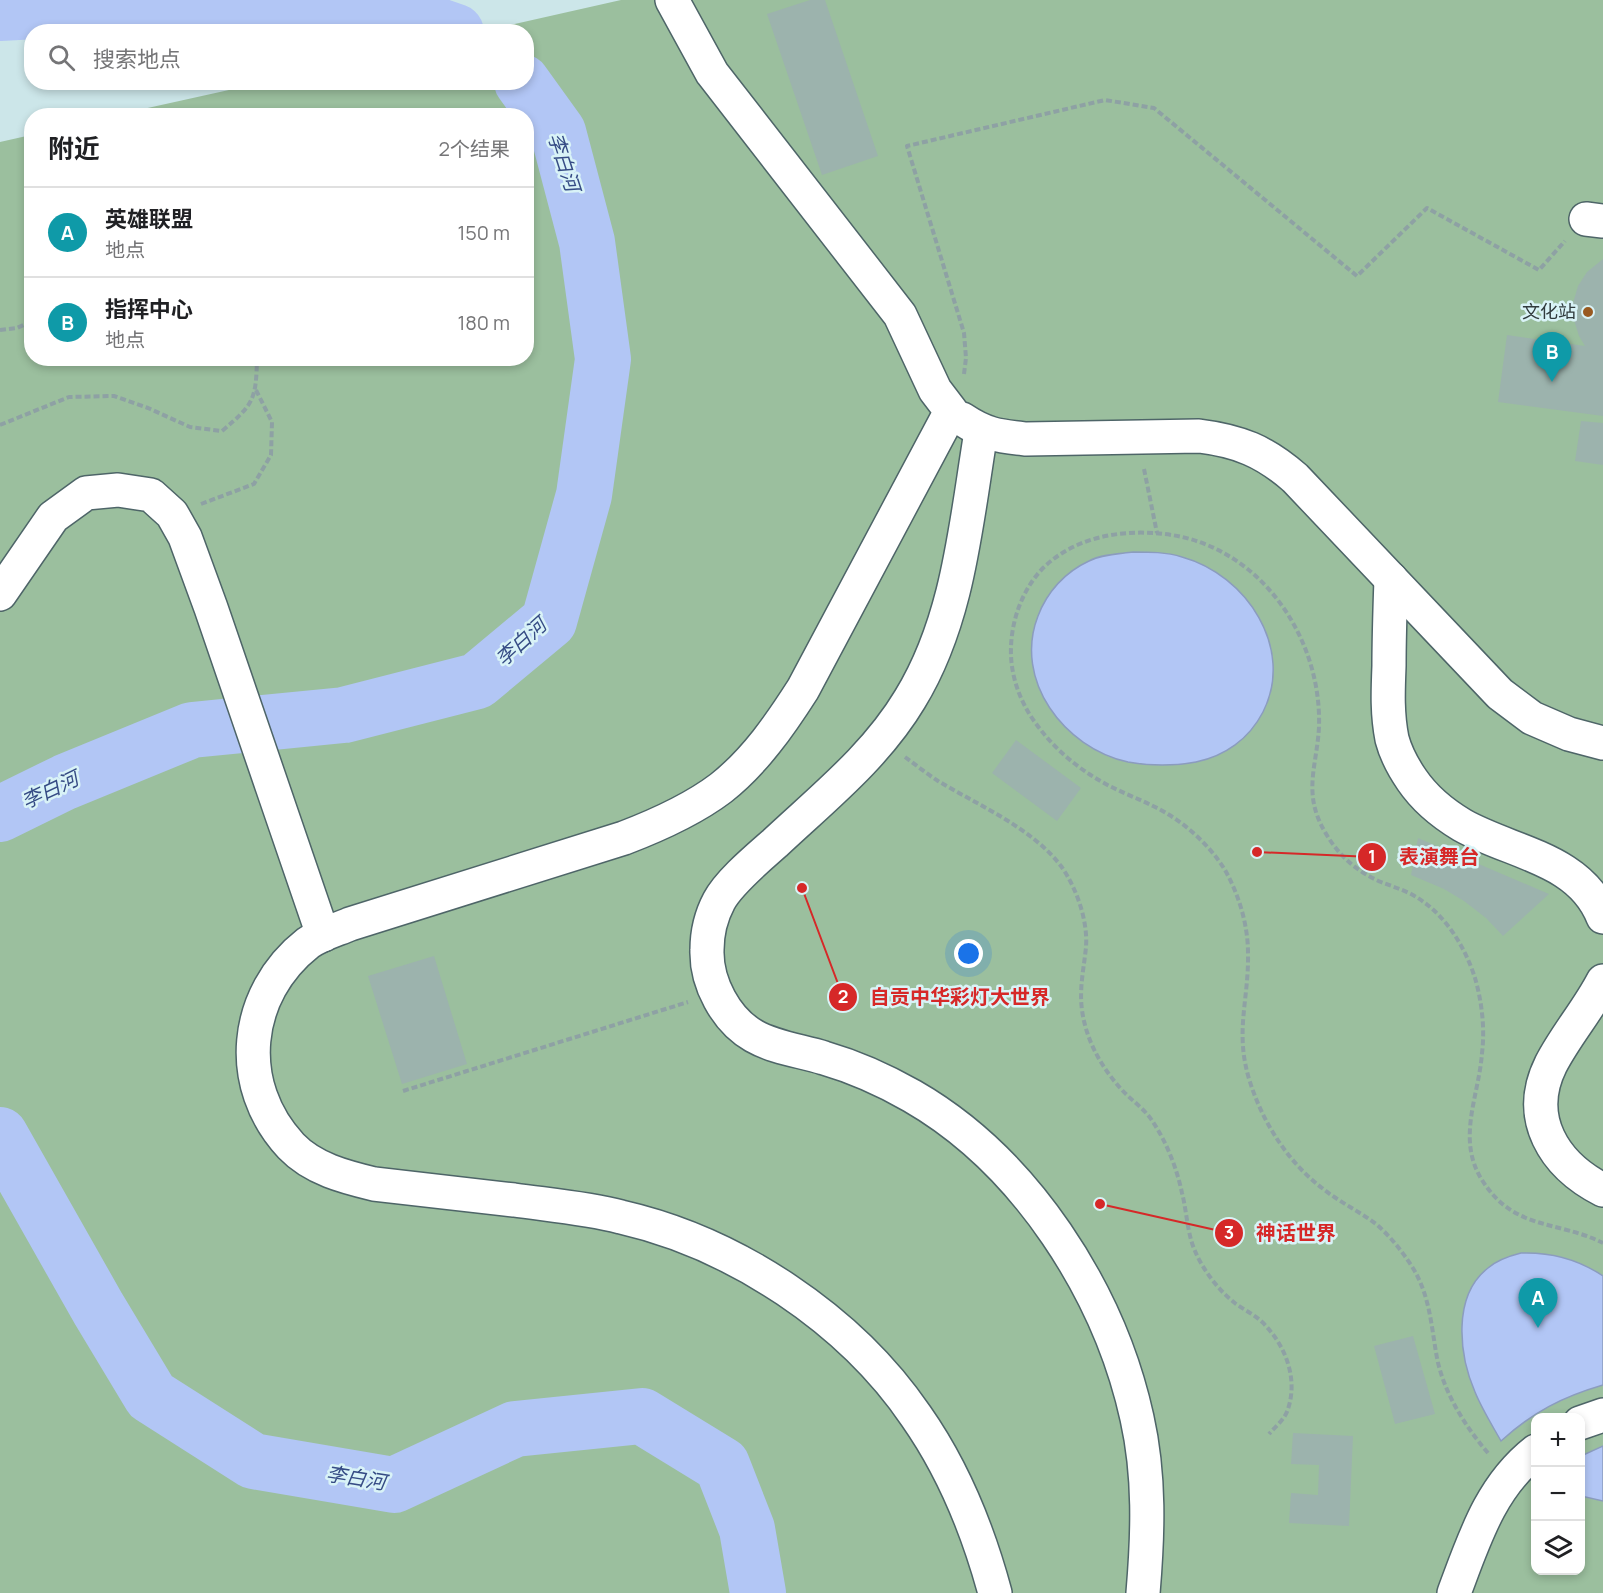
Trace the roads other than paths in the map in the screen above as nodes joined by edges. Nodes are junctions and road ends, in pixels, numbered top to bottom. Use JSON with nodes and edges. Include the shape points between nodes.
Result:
{"nodes":[{"id":1,"x":672,"y":0,"type":"edge"},
{"id":2,"x":951,"y":411,"type":"junction"},
{"id":3,"x":981,"y":432,"type":"junction"},
{"id":4,"x":1391,"y":579,"type":"junction"},
{"id":5,"x":0,"y":594,"type":"edge"},
{"id":6,"x":1603,"y":743,"type":"edge"},
{"id":7,"x":1603,"y":917,"type":"edge"},
{"id":8,"x":323,"y":935,"type":"junction"},
{"id":9,"x":1603,"y":981,"type":"edge"},
{"id":10,"x":1603,"y":1190,"type":"edge"},
{"id":11,"x":1603,"y":1415,"type":"edge"},
{"id":12,"x":1585,"y":1422,"type":"edge"},
{"id":13,"x":1531,"y":1455,"type":"edge"},
{"id":14,"x":995,"y":1593,"type":"edge"},
{"id":15,"x":1143,"y":1593,"type":"edge"},
{"id":16,"x":1454,"y":1593,"type":"edge"}],
"edges":[{"from":1,"to":2,"type":"lane","via":[[712,73],[900,315],[934,390]]},
{"from":2,"to":3,"type":"lane"},
{"from":2,"to":8,"type":"lane","via":[[803,689],[776,730],[722,788],[658,825],[624,838]]},
{"from":3,"to":4,"type":"lane","via":[[1026,439],[1199,436],[1254,448],[1295,478]]},
{"from":3,"to":15,"type":"lane","via":[[957,576],[945,623],[911,698],[854,770],[720,898],[709,925],[706,954],[717,993],[734,1019],[753,1035],[830,1059],[886,1082],[945,1117],[1002,1166],[1049,1225],[1074,1262],[1114,1341],[1137,1418],[1147,1511]]},
{"from":4,"to":6,"type":"lane","via":[[1500,694],[1532,718],[1569,735]]},
{"from":4,"to":7,"type":"lane","via":[[1388,712],[1402,765],[1436,808],[1571,874],[1596,901]]},
{"from":5,"to":8,"type":"lane","via":[[53,518],[86,493],[118,490],[151,495],[172,514],[185,537],[211,608]]},
{"from":8,"to":14,"type":"lane","via":[[309,943],[275,978],[256,1023],[255,1074],[262,1100],[292,1147],[320,1167],[374,1184],[571,1207],[622,1217],[677,1233],[779,1285],[845,1334],[916,1414],[968,1508]]},
{"from":9,"to":10,"type":"lane","via":[[1550,1066],[1541,1104],[1544,1129],[1553,1148],[1567,1166]]},
{"from":11,"to":12,"type":"lane"},
{"from":13,"to":16,"type":"lane","via":[[1510,1474],[1483,1517]]}]}
